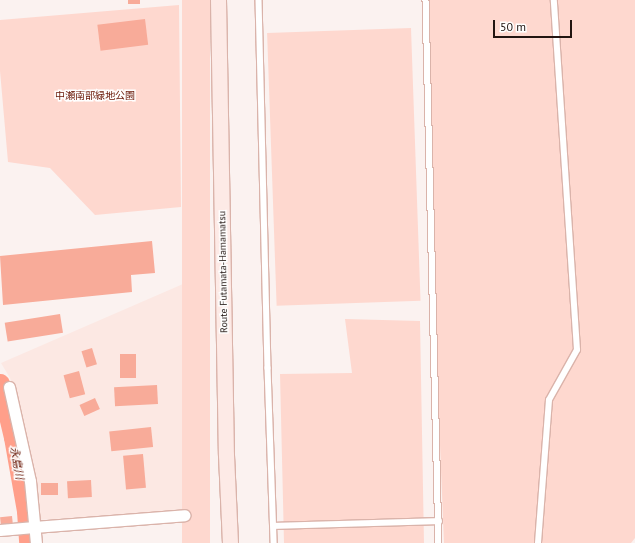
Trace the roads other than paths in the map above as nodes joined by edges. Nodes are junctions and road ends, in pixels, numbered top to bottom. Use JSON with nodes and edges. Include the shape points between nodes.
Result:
{"nodes":[{"id":1,"x":218,"y":0,"type":"edge"},
{"id":2,"x":258,"y":0,"type":"edge"},
{"id":3,"x":426,"y":0,"type":"edge"},
{"id":4,"x":554,"y":0,"type":"edge"},
{"id":5,"x":9,"y":387,"type":"dead end"},
{"id":6,"x":185,"y":515,"type":"dead end"},
{"id":7,"x":439,"y":521,"type":"junction"},
{"id":8,"x":274,"y":526,"type":"junction"},
{"id":9,"x":30,"y":528,"type":"junction"},
{"id":10,"x":0,"y":530,"type":"edge"},
{"id":11,"x":36,"y":543,"type":"edge"},
{"id":12,"x":230,"y":543,"type":"edge"},
{"id":13,"x":274,"y":543,"type":"edge"},
{"id":14,"x":440,"y":543,"type":"edge"},
{"id":15,"x":538,"y":543,"type":"edge"}],
"edges":[{"from":1,"to":12,"type":"main road","name":"Route Futamata-Hamamatsu","via":[[226,455]]},
{"from":2,"to":8,"type":"lane"},
{"from":3,"to":7,"type":"lane"},
{"from":4,"to":15,"type":"lane","via":[[577,350],[549,400]]},
{"from":5,"to":9,"type":"street","via":[[30,481]]},
{"from":6,"to":9,"type":"street"},
{"from":7,"to":8,"type":"lane"},
{"from":7,"to":14,"type":"lane"},
{"from":8,"to":13,"type":"lane"},
{"from":9,"to":10,"type":"street"},
{"from":9,"to":11,"type":"street"}]}
